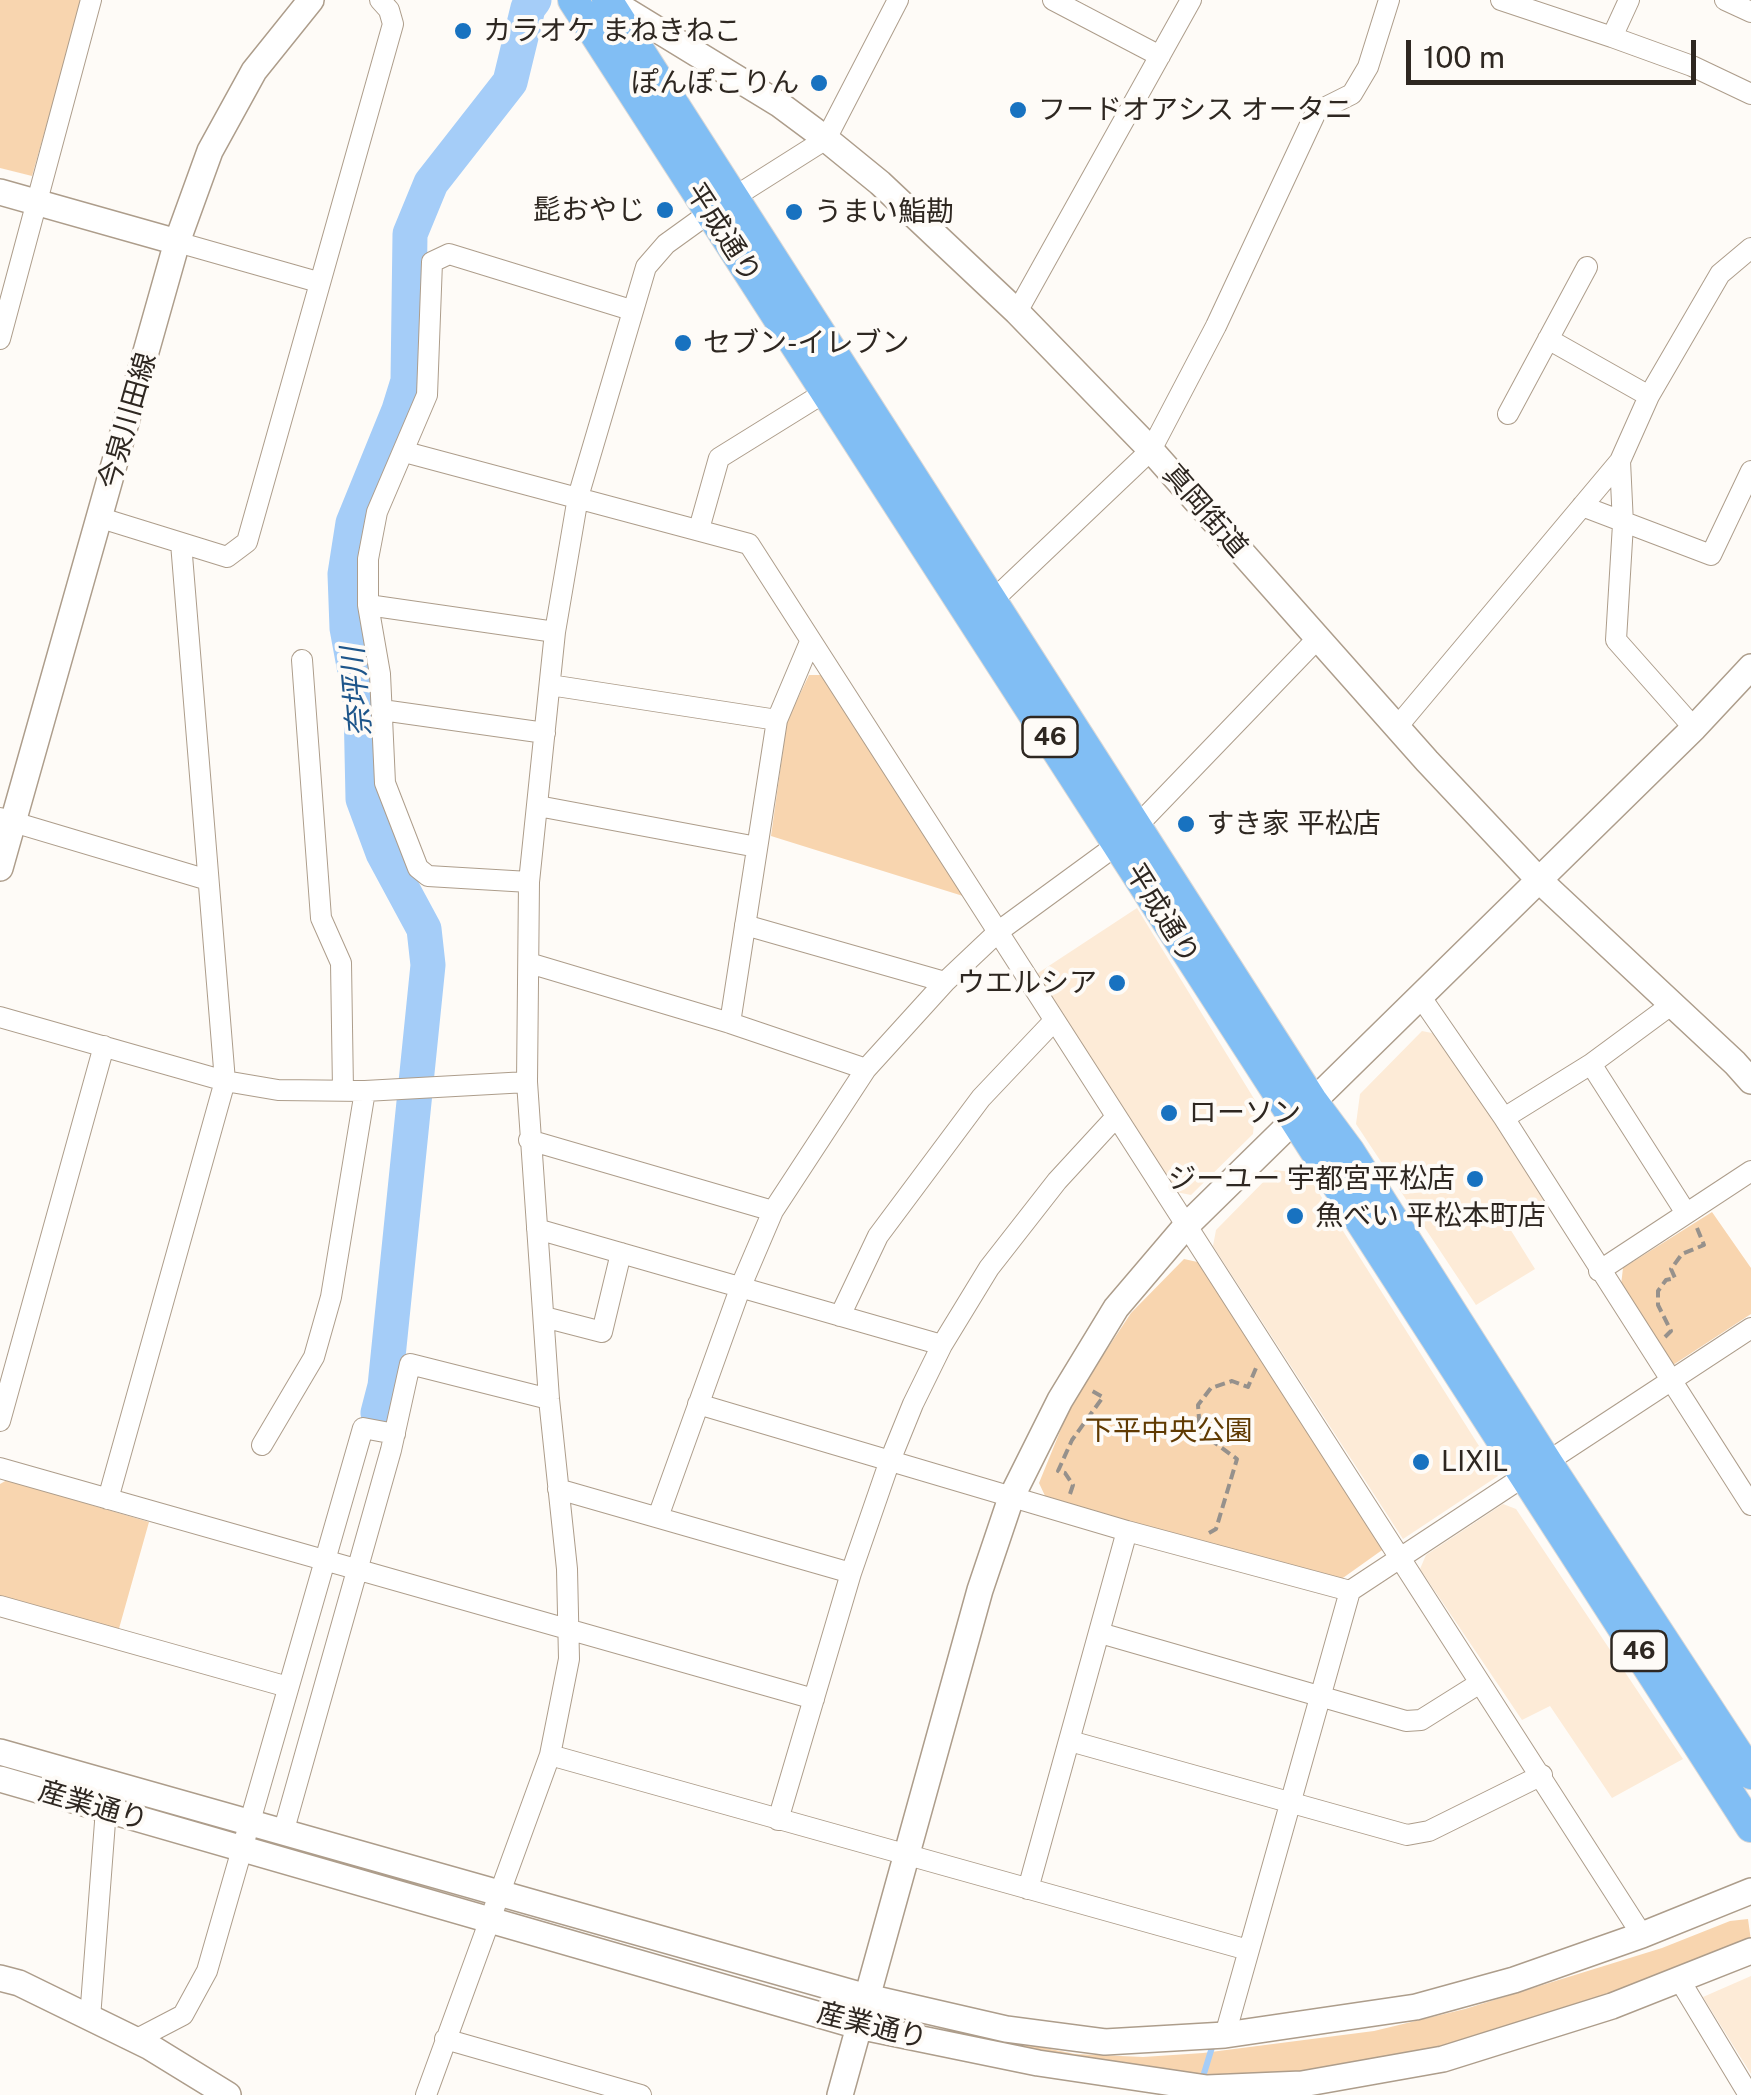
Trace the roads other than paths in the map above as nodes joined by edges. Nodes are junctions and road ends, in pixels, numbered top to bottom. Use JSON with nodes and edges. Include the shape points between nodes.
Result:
{"nodes":[{"id":1,"x":91,"y":0,"type":"edge"},
{"id":2,"x":311,"y":0,"type":"edge"},
{"id":3,"x":380,"y":0,"type":"edge"},
{"id":4,"x":573,"y":0,"type":"edge"},
{"id":5,"x":608,"y":0,"type":"edge"},
{"id":6,"x":898,"y":0,"type":"edge"},
{"id":7,"x":1053,"y":0,"type":"edge"},
{"id":8,"x":1192,"y":0,"type":"edge"},
{"id":9,"x":1389,"y":0,"type":"edge"},
{"id":10,"x":1501,"y":0,"type":"edge"},
{"id":11,"x":1629,"y":0,"type":"edge"},
{"id":12,"x":1725,"y":0,"type":"edge"},
{"id":13,"x":1751,"y":12,"type":"edge"},
{"id":14,"x":1612,"y":36,"type":"junction"},
{"id":15,"x":1160,"y":56,"type":"junction"},
{"id":16,"x":1751,"y":94,"type":"edge"},
{"id":17,"x":826,"y":140,"type":"junction"},
{"id":18,"x":0,"y":192,"type":"edge"},
{"id":19,"x":38,"y":203,"type":"junction"},
{"id":20,"x":721,"y":205,"type":"junction"},
{"id":21,"x":177,"y":242,"type":"junction"},
{"id":22,"x":1750,"y":251,"type":"edge"},
{"id":23,"x":1587,"y":267,"type":"dead end"},
{"id":24,"x":318,"y":282,"type":"junction"},
{"id":25,"x":632,"y":310,"type":"junction"},
{"id":26,"x":1017,"y":312,"type":"junction"},
{"id":27,"x":0,"y":339,"type":"edge"},
{"id":28,"x":1548,"y":339,"type":"junction"},
{"id":29,"x":827,"y":391,"type":"junction"},
{"id":30,"x":1649,"y":396,"type":"junction"},
{"id":31,"x":1508,"y":414,"type":"dead end"},
{"id":32,"x":1152,"y":450,"type":"junction"},
{"id":33,"x":404,"y":452,"type":"junction"},
{"id":34,"x":1620,"y":461,"type":"junction"},
{"id":35,"x":1751,"y":471,"type":"edge"},
{"id":36,"x":578,"y":497,"type":"junction"},
{"id":37,"x":1582,"y":506,"type":"junction"},
{"id":38,"x":101,"y":518,"type":"junction"},
{"id":39,"x":1623,"y":524,"type":"junction"},
{"id":40,"x":699,"y":529,"type":"junction"},
{"id":41,"x":180,"y":543,"type":"junction"},
{"id":42,"x":991,"y":602,"type":"junction"},
{"id":43,"x":368,"y":605,"type":"junction"},
{"id":44,"x":555,"y":632,"type":"junction"},
{"id":45,"x":1318,"y":638,"type":"junction"},
{"id":46,"x":810,"y":642,"type":"junction"},
{"id":47,"x":302,"y":660,"type":"dead end"},
{"id":48,"x":1751,"y":667,"type":"edge"},
{"id":49,"x":550,"y":685,"type":"junction"},
{"id":50,"x":382,"y":710,"type":"junction"},
{"id":51,"x":777,"y":720,"type":"junction"},
{"id":52,"x":1397,"y":727,"type":"junction"},
{"id":53,"x":1694,"y":728,"type":"junction"},
{"id":54,"x":545,"y":733,"type":"junction"},
{"id":55,"x":538,"y":806,"type":"junction"},
{"id":56,"x":7,"y":820,"type":"edge"},
{"id":57,"x":1127,"y":835,"type":"junction"},
{"id":58,"x":757,"y":848,"type":"junction"},
{"id":59,"x":0,"y":868,"type":"edge"},
{"id":60,"x":208,"y":880,"type":"junction"},
{"id":61,"x":1540,"y":880,"type":"junction"},
{"id":62,"x":529,"y":882,"type":"junction"},
{"id":63,"x":744,"y":925,"type":"junction"},
{"id":64,"x":999,"y":931,"type":"junction"},
{"id":65,"x":529,"y":963,"type":"junction"},
{"id":66,"x":944,"y":982,"type":"junction"},
{"id":67,"x":1420,"y":996,"type":"junction"},
{"id":68,"x":1671,"y":1006,"type":"junction"},
{"id":69,"x":0,"y":1017,"type":"edge"},
{"id":70,"x":1053,"y":1022,"type":"junction"},
{"id":71,"x":730,"y":1024,"type":"junction"},
{"id":72,"x":104,"y":1046,"type":"junction"},
{"id":73,"x":1591,"y":1064,"type":"junction"},
{"id":74,"x":866,"y":1069,"type":"junction"},
{"id":75,"x":226,"y":1080,"type":"junction"},
{"id":76,"x":1751,"y":1081,"type":"edge"},
{"id":77,"x":527,"y":1082,"type":"junction"},
{"id":78,"x":354,"y":1091,"type":"junction"},
{"id":79,"x":1304,"y":1110,"type":"junction"},
{"id":80,"x":1115,"y":1118,"type":"junction"},
{"id":81,"x":1504,"y":1118,"type":"junction"},
{"id":82,"x":530,"y":1140,"type":"junction"},
{"id":83,"x":1751,"y":1171,"type":"edge"},
{"id":84,"x":773,"y":1211,"type":"junction"},
{"id":85,"x":1685,"y":1212,"type":"junction"},
{"id":86,"x":1186,"y":1227,"type":"junction"},
{"id":87,"x":537,"y":1229,"type":"junction"},
{"id":88,"x":621,"y":1253,"type":"junction"},
{"id":89,"x":1600,"y":1271,"type":"junction"},
{"id":90,"x":742,"y":1286,"type":"junction"},
{"id":91,"x":840,"y":1316,"type":"junction"},
{"id":92,"x":544,"y":1317,"type":"junction"},
{"id":93,"x":1751,"y":1328,"type":"edge"},
{"id":94,"x":942,"y":1345,"type":"junction"},
{"id":95,"x":1670,"y":1381,"type":"junction"},
{"id":96,"x":549,"y":1399,"type":"junction"},
{"id":97,"x":698,"y":1404,"type":"junction"},
{"id":98,"x":0,"y":1420,"type":"edge"},
{"id":99,"x":395,"y":1434,"type":"junction"},
{"id":100,"x":262,"y":1446,"type":"dead end"},
{"id":101,"x":889,"y":1462,"type":"junction"},
{"id":102,"x":0,"y":1468,"type":"edge"},
{"id":103,"x":1536,"y":1468,"type":"junction"},
{"id":104,"x":558,"y":1489,"type":"junction"},
{"id":105,"x":1011,"y":1498,"type":"junction"},
{"id":106,"x":108,"y":1499,"type":"junction"},
{"id":107,"x":1751,"y":1505,"type":"edge"},
{"id":108,"x":658,"y":1517,"type":"junction"},
{"id":109,"x":1128,"y":1532,"type":"junction"},
{"id":110,"x":1400,"y":1557,"type":"junction"},
{"id":111,"x":326,"y":1561,"type":"junction"},
{"id":112,"x":357,"y":1570,"type":"junction"},
{"id":113,"x":851,"y":1573,"type":"junction"},
{"id":114,"x":1350,"y":1590,"type":"junction"},
{"id":115,"x":0,"y":1606,"type":"edge"},
{"id":116,"x":570,"y":1630,"type":"junction"},
{"id":117,"x":1100,"y":1634,"type":"junction"},
{"id":118,"x":1480,"y":1682,"type":"junction"},
{"id":119,"x":288,"y":1687,"type":"junction"},
{"id":120,"x":1319,"y":1696,"type":"junction"},
{"id":121,"x":814,"y":1699,"type":"junction"},
{"id":122,"x":1070,"y":1741,"type":"junction"},
{"id":123,"x":0,"y":1752,"type":"edge"},
{"id":124,"x":550,"y":1755,"type":"junction"},
{"id":125,"x":1542,"y":1774,"type":"junction"},
{"id":126,"x":1751,"y":1774,"type":"edge"},
{"id":127,"x":0,"y":1779,"type":"edge"},
{"id":128,"x":1290,"y":1802,"type":"junction"},
{"id":129,"x":106,"y":1810,"type":"junction"},
{"id":130,"x":778,"y":1820,"type":"junction"},
{"id":131,"x":1751,"y":1827,"type":"edge"},
{"id":132,"x":282,"y":1832,"type":"junction"},
{"id":133,"x":244,"y":1835,"type":"junction"},
{"id":134,"x":905,"y":1855,"type":"junction"},
{"id":135,"x":1028,"y":1889,"type":"junction"},
{"id":136,"x":1751,"y":1891,"type":"edge"},
{"id":137,"x":497,"y":1907,"type":"junction"},
{"id":138,"x":1642,"y":1935,"type":"junction"},
{"id":139,"x":1248,"y":1950,"type":"junction"},
{"id":140,"x":1751,"y":1950,"type":"edge"},
{"id":141,"x":0,"y":1978,"type":"edge"},
{"id":142,"x":1679,"y":1979,"type":"junction"},
{"id":143,"x":867,"y":1997,"type":"junction"},
{"id":144,"x":90,"y":2018,"type":"junction"},
{"id":145,"x":858,"y":2026,"type":"junction"},
{"id":146,"x":1225,"y":2035,"type":"junction"},
{"id":147,"x":446,"y":2039,"type":"junction"},
{"id":148,"x":142,"y":2044,"type":"junction"},
{"id":149,"x":1206,"y":2091,"type":"edge"},
{"id":150,"x":1741,"y":2093,"type":"edge"},
{"id":151,"x":228,"y":2095,"type":"edge"},
{"id":152,"x":426,"y":2095,"type":"edge"},
{"id":153,"x":641,"y":2095,"type":"edge"},
{"id":154,"x":840,"y":2095,"type":"edge"}],
"edges":[{"from":1,"to":19,"type":"street"},
{"from":2,"to":21,"type":"street","name":"今泉川田線","via":[[245,87],[210,151]]},
{"from":3,"to":24,"type":"street","via":[[393,24]]},
{"from":4,"to":20,"type":"main road","name":"平成通り","number":"46"},
{"from":5,"to":17,"type":"street","name":"真岡街道"},
{"from":5,"to":20,"type":"main road","name":"平成通り","number":"46"},
{"from":6,"to":17,"type":"street"},
{"from":7,"to":15,"type":"street"},
{"from":8,"to":15,"type":"street"},
{"from":9,"to":32,"type":"street","via":[[1368,67],[1352,94],[1316,112]]},
{"from":10,"to":14,"type":"street"},
{"from":11,"to":14,"type":"street"},
{"from":12,"to":13,"type":"street"},
{"from":14,"to":16,"type":"street"},
{"from":15,"to":26,"type":"street"},
{"from":17,"to":20,"type":"street"},
{"from":17,"to":26,"type":"street","name":"真岡街道"},
{"from":18,"to":19,"type":"street"},
{"from":19,"to":21,"type":"street"},
{"from":19,"to":27,"type":"street"},
{"from":20,"to":25,"type":"street","via":[[646,267]]},
{"from":20,"to":29,"type":"main road","name":"平成通り","number":"46"},
{"from":20,"to":42,"type":"main road","name":"平成通り","number":"46"},
{"from":21,"to":24,"type":"street"},
{"from":21,"to":38,"type":"street","name":"今泉川田線"},
{"from":22,"to":30,"type":"street","via":[[1720,274]]},
{"from":23,"to":28,"type":"street"},
{"from":24,"to":41,"type":"street","via":[[247,542],[227,557]]},
{"from":25,"to":33,"type":"street","via":[[449,254],[432,262],[426,395]]},
{"from":25,"to":36,"type":"street"},
{"from":26,"to":32,"type":"street","name":"真岡街道"},
{"from":28,"to":30,"type":"street"},
{"from":28,"to":31,"type":"street"},
{"from":29,"to":40,"type":"street","via":[[719,458]]},
{"from":29,"to":57,"type":"main road","name":"平成通り","number":"46"},
{"from":30,"to":34,"type":"street"},
{"from":32,"to":42,"type":"street"},
{"from":32,"to":45,"type":"street","name":"真岡街道"},
{"from":33,"to":36,"type":"street"},
{"from":33,"to":43,"type":"street","via":[[377,512]]},
{"from":34,"to":37,"type":"street"},
{"from":34,"to":39,"type":"street"},
{"from":35,"to":39,"type":"street","via":[[1711,555]]},
{"from":36,"to":40,"type":"street"},
{"from":36,"to":44,"type":"street"},
{"from":37,"to":39,"type":"street"},
{"from":37,"to":52,"type":"street"},
{"from":38,"to":41,"type":"street"},
{"from":38,"to":56,"type":"street","name":"今泉川田線"},
{"from":39,"to":53,"type":"street","via":[[1616,640]]},
{"from":40,"to":46,"type":"street","via":[[749,544]]},
{"from":41,"to":60,"type":"street"},
{"from":42,"to":57,"type":"main road","name":"平成通り","number":"46"},
{"from":43,"to":44,"type":"street"},
{"from":43,"to":50,"type":"street"},
{"from":44,"to":49,"type":"street"},
{"from":45,"to":52,"type":"street","name":"真岡街道"},
{"from":45,"to":57,"type":"street"},
{"from":46,"to":51,"type":"street"},
{"from":46,"to":64,"type":"street"},
{"from":47,"to":78,"type":"street","via":[[321,918],[341,962]]},
{"from":48,"to":53,"type":"street"},
{"from":49,"to":51,"type":"street"},
{"from":49,"to":54,"type":"street"},
{"from":50,"to":54,"type":"street"},
{"from":50,"to":62,"type":"street","via":[[386,783],[418,868],[428,876]]},
{"from":51,"to":58,"type":"street"},
{"from":52,"to":61,"type":"street","name":"真岡街道"},
{"from":53,"to":61,"type":"street"},
{"from":54,"to":55,"type":"street"},
{"from":55,"to":58,"type":"street"},
{"from":55,"to":62,"type":"street"},
{"from":56,"to":59,"type":"street","name":"今泉川田線"},
{"from":56,"to":60,"type":"street"},
{"from":57,"to":64,"type":"street"},
{"from":57,"to":79,"type":"main road","name":"平成通り","number":"46"},
{"from":58,"to":63,"type":"street"},
{"from":60,"to":75,"type":"street"},
{"from":61,"to":67,"type":"street"},
{"from":61,"to":68,"type":"street","name":"真岡街道"},
{"from":62,"to":65,"type":"street"},
{"from":63,"to":66,"type":"street"},
{"from":63,"to":71,"type":"street"},
{"from":64,"to":66,"type":"street"},
{"from":64,"to":70,"type":"street"},
{"from":65,"to":71,"type":"street"},
{"from":65,"to":77,"type":"street"},
{"from":66,"to":74,"type":"street"},
{"from":67,"to":79,"type":"street"},
{"from":67,"to":81,"type":"street"},
{"from":68,"to":73,"type":"street"},
{"from":68,"to":76,"type":"street","name":"真岡街道"},
{"from":69,"to":72,"type":"street"},
{"from":70,"to":80,"type":"street"},
{"from":70,"to":91,"type":"street","via":[[981,1098],[878,1236]]},
{"from":71,"to":74,"type":"street"},
{"from":72,"to":75,"type":"street"},
{"from":72,"to":98,"type":"street"},
{"from":73,"to":81,"type":"street"},
{"from":73,"to":85,"type":"street"},
{"from":74,"to":84,"type":"street"},
{"from":75,"to":78,"type":"street","via":[[278,1090]]},
{"from":75,"to":106,"type":"street"},
{"from":77,"to":78,"type":"street"},
{"from":77,"to":82,"type":"street"},
{"from":78,"to":100,"type":"street","via":[[331,1297],[314,1357]]},
{"from":79,"to":86,"type":"street"},
{"from":79,"to":103,"type":"main road","name":"平成通り","number":"46"},
{"from":80,"to":86,"type":"street"},
{"from":80,"to":94,"type":"street","via":[[989,1268]]},
{"from":81,"to":89,"type":"street"},
{"from":82,"to":84,"type":"street"},
{"from":82,"to":87,"type":"street"},
{"from":83,"to":85,"type":"street"},
{"from":84,"to":90,"type":"street"},
{"from":85,"to":89,"type":"street"},
{"from":86,"to":105,"type":"street","via":[[1116,1308]]},
{"from":86,"to":110,"type":"street"},
{"from":87,"to":88,"type":"street"},
{"from":87,"to":92,"type":"street"},
{"from":88,"to":90,"type":"street"},
{"from":88,"to":92,"type":"street","via":[[602,1332]]},
{"from":89,"to":95,"type":"street"},
{"from":90,"to":91,"type":"street"},
{"from":90,"to":97,"type":"street"},
{"from":91,"to":94,"type":"street"},
{"from":92,"to":96,"type":"street"},
{"from":93,"to":95,"type":"street"},
{"from":94,"to":101,"type":"street"},
{"from":95,"to":103,"type":"street"},
{"from":95,"to":107,"type":"street"},
{"from":96,"to":99,"type":"street","via":[[410,1364]]},
{"from":96,"to":104,"type":"street"},
{"from":97,"to":101,"type":"street"},
{"from":97,"to":108,"type":"street"},
{"from":99,"to":111,"type":"street","via":[[363,1428]]},
{"from":99,"to":112,"type":"street"},
{"from":101,"to":105,"type":"street"},
{"from":101,"to":113,"type":"street"},
{"from":102,"to":106,"type":"street"},
{"from":103,"to":110,"type":"street"},
{"from":103,"to":126,"type":"main road","name":"平成通り","number":"46"},
{"from":103,"to":131,"type":"main road","name":"平成通り","number":"46"},
{"from":104,"to":108,"type":"street"},
{"from":104,"to":116,"type":"street"},
{"from":105,"to":109,"type":"street"},
{"from":105,"to":134,"type":"street"},
{"from":106,"to":111,"type":"street"},
{"from":108,"to":113,"type":"street"},
{"from":109,"to":114,"type":"street"},
{"from":109,"to":117,"type":"street"},
{"from":110,"to":114,"type":"street"},
{"from":110,"to":118,"type":"street"},
{"from":111,"to":112,"type":"street"},
{"from":111,"to":119,"type":"street"},
{"from":112,"to":116,"type":"street"},
{"from":112,"to":132,"type":"street"},
{"from":113,"to":121,"type":"street"},
{"from":114,"to":120,"type":"street"},
{"from":115,"to":119,"type":"street"},
{"from":116,"to":121,"type":"street"},
{"from":116,"to":124,"type":"street"},
{"from":117,"to":120,"type":"street"},
{"from":117,"to":122,"type":"street"},
{"from":118,"to":120,"type":"street","via":[[1421,1720]]},
{"from":118,"to":125,"type":"street"},
{"from":119,"to":133,"type":"street"},
{"from":120,"to":128,"type":"street"},
{"from":121,"to":130,"type":"street"},
{"from":122,"to":128,"type":"street"},
{"from":122,"to":135,"type":"street"},
{"from":123,"to":133,"type":"street","name":"産業通り"},
{"from":124,"to":130,"type":"street"},
{"from":124,"to":137,"type":"street"},
{"from":125,"to":128,"type":"street","via":[[1429,1832],[1406,1835]]},
{"from":125,"to":138,"type":"street"},
{"from":127,"to":129,"type":"street","name":"産業通り"},
{"from":128,"to":139,"type":"street"},
{"from":129,"to":133,"type":"street","name":"産業通り"},
{"from":129,"to":144,"type":"street"},
{"from":130,"to":134,"type":"street"},
{"from":132,"to":133,"type":"street","name":"産業通り"},
{"from":132,"to":137,"type":"street","name":"産業通り"},
{"from":133,"to":137,"type":"street","name":"産業通り"},
{"from":133,"to":148,"type":"street","via":[[207,1970],[183,2015]]},
{"from":134,"to":135,"type":"street"},
{"from":134,"to":143,"type":"street"},
{"from":135,"to":139,"type":"street"},
{"from":136,"to":138,"type":"street","name":"産業通り"},
{"from":137,"to":143,"type":"street","name":"産業通り"},
{"from":137,"to":145,"type":"street","name":"産業通り"},
{"from":137,"to":147,"type":"street"},
{"from":138,"to":146,"type":"street","name":"産業通り","via":[[1416,2007]]},
{"from":139,"to":146,"type":"street"},
{"from":140,"to":142,"type":"street","name":"産業通り"},
{"from":141,"to":144,"type":"street"},
{"from":142,"to":149,"type":"street","name":"産業通り","via":[[1442,2059],[1302,2084]]},
{"from":142,"to":150,"type":"street"},
{"from":143,"to":145,"type":"street"},
{"from":143,"to":146,"type":"street","name":"産業通り","via":[[1105,2042]]},
{"from":144,"to":148,"type":"street"},
{"from":145,"to":149,"type":"street","name":"産業通り"},
{"from":145,"to":154,"type":"street"},
{"from":147,"to":152,"type":"street"},
{"from":147,"to":153,"type":"street"},
{"from":148,"to":151,"type":"street"}]}
